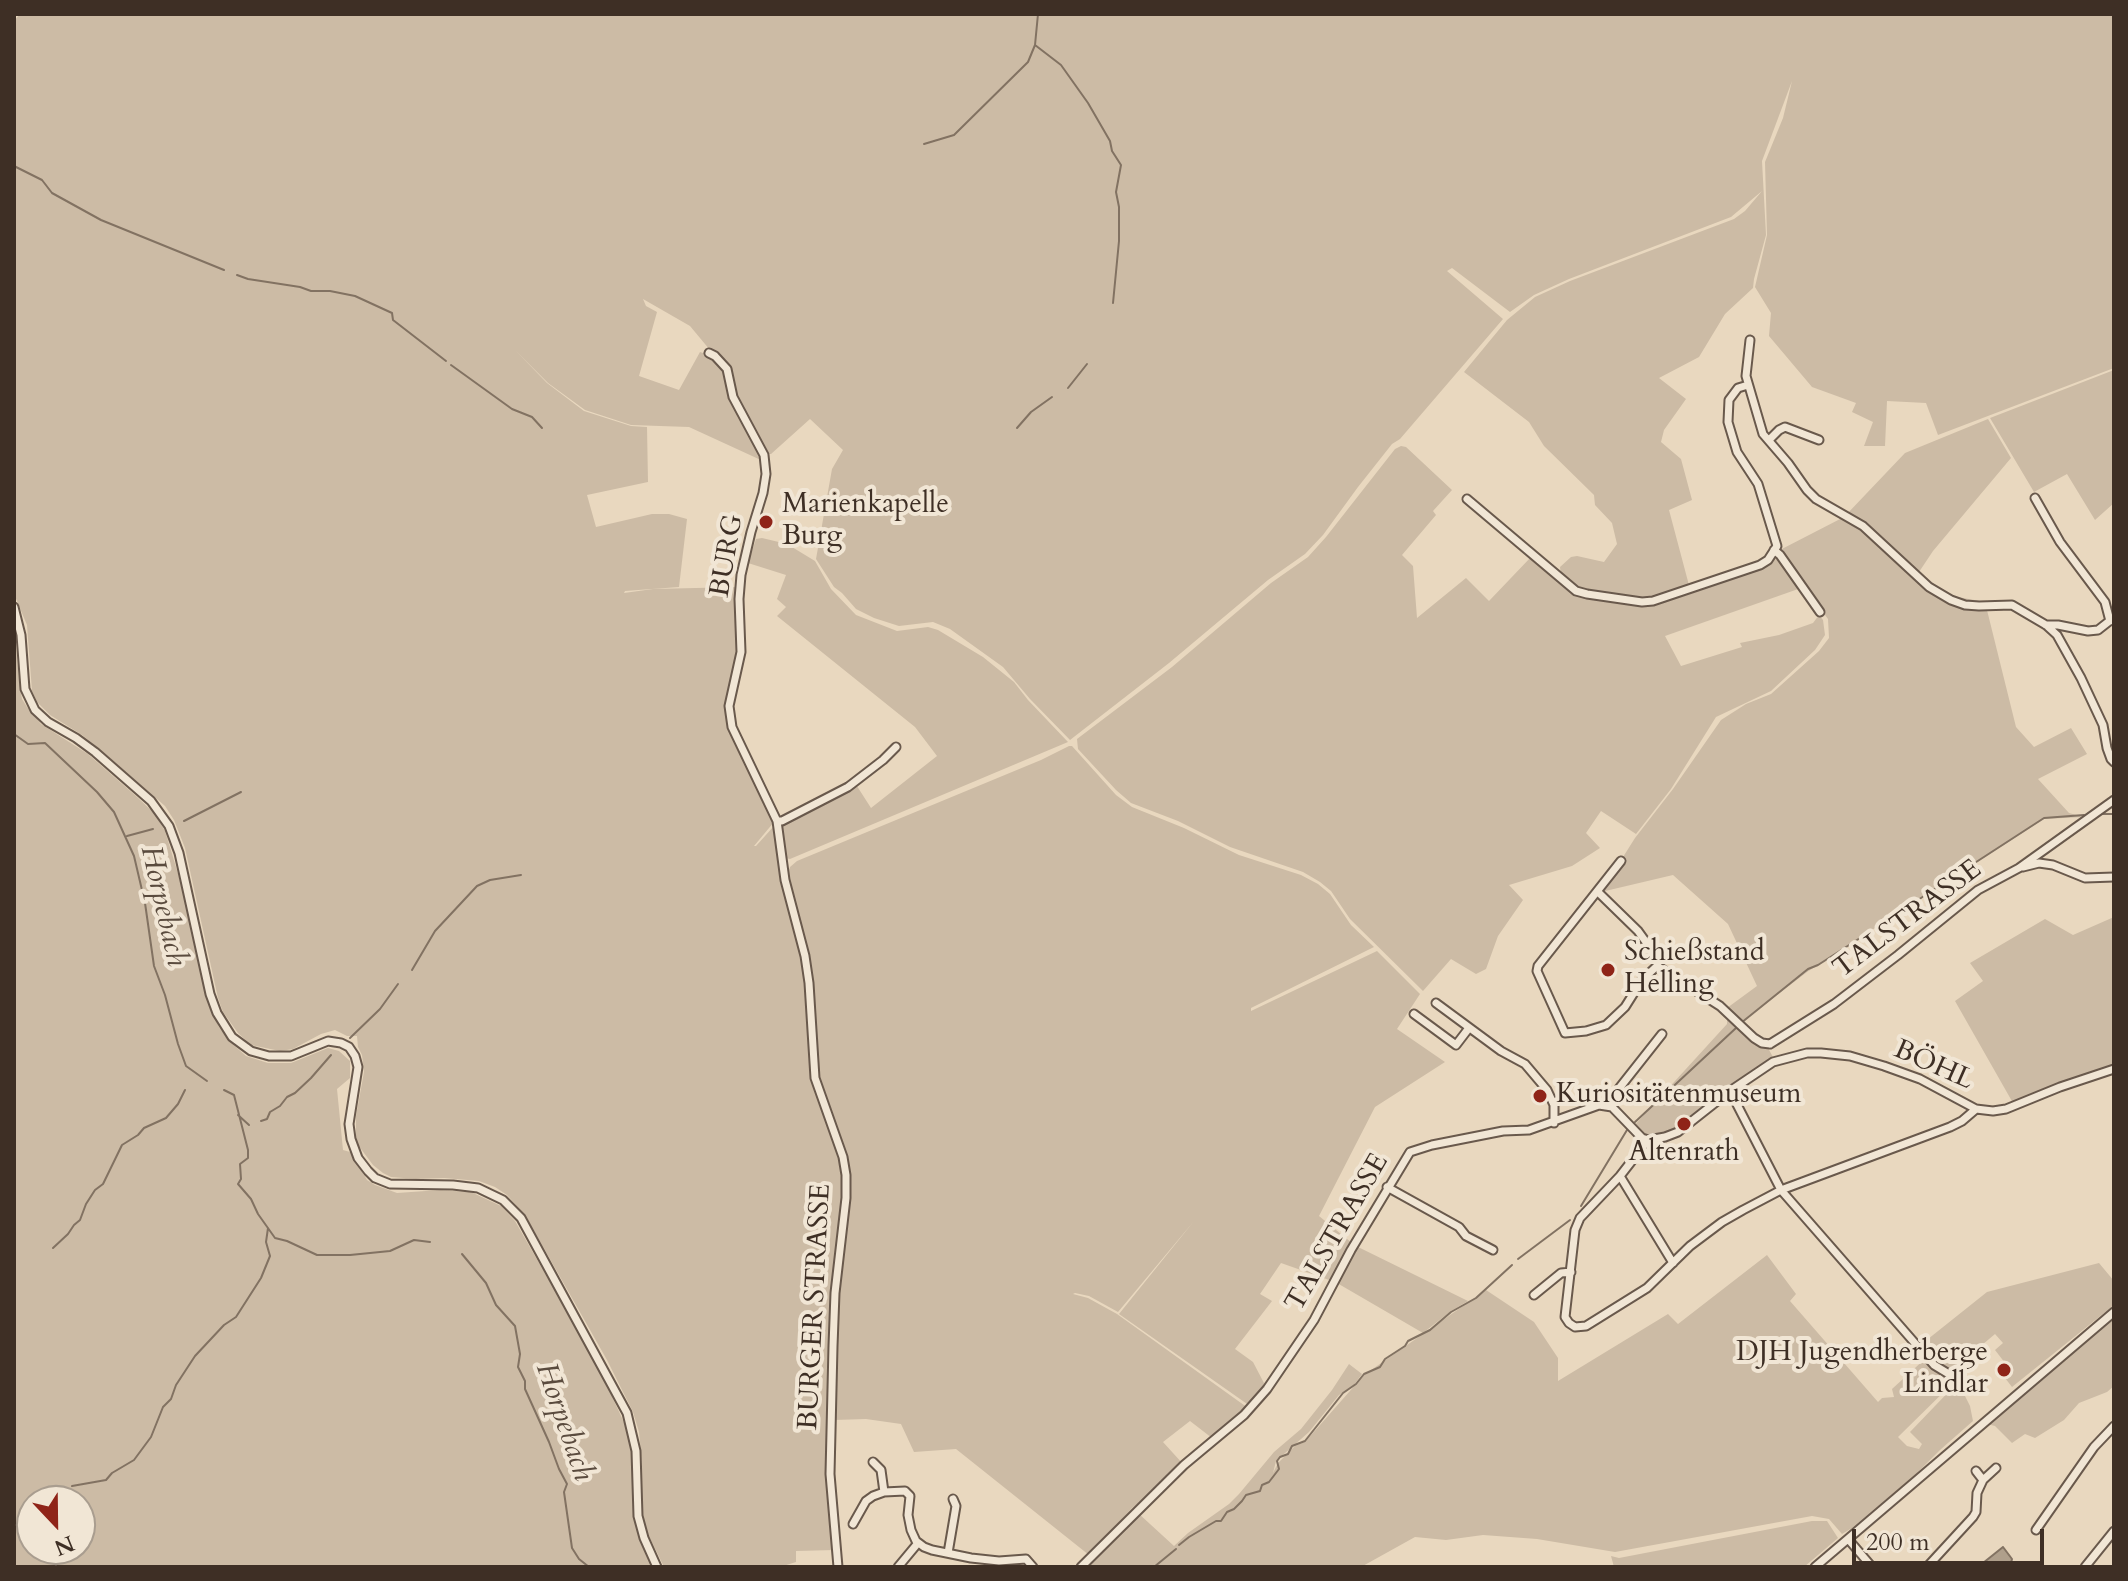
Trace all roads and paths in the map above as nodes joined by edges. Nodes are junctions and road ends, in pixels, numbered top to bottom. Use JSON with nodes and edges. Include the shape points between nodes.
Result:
{"nodes":[{"id":1,"x":1750,"y":340,"type":"dead end"},
{"id":2,"x":709,"y":353,"type":"dead end"},
{"id":3,"x":1748,"y":385,"type":"junction"},
{"id":4,"x":1769,"y":440,"type":"junction"},
{"id":5,"x":1819,"y":440,"type":"dead end"},
{"id":6,"x":2035,"y":498,"type":"dead end"},
{"id":7,"x":1467,"y":499,"type":"dead end"},
{"id":8,"x":1774,"y":550,"type":"junction"},
{"id":9,"x":14,"y":607,"type":"edge"},
{"id":10,"x":1820,"y":612,"type":"dead end"},
{"id":11,"x":2112,"y":619,"type":"edge"},
{"id":12,"x":2046,"y":625,"type":"junction"},
{"id":13,"x":896,"y":747,"type":"dead end"},
{"id":14,"x":2114,"y":762,"type":"edge"},
{"id":15,"x":2114,"y":800,"type":"edge"},
{"id":16,"x":777,"y":821,"type":"junction"},
{"id":17,"x":1621,"y":861,"type":"dead end"},
{"id":18,"x":783,"y":864,"type":"joint"},
{"id":19,"x":2019,"y":868,"type":"junction"},
{"id":20,"x":2114,"y":877,"type":"edge"},
{"id":21,"x":1598,"y":892,"type":"junction"},
{"id":22,"x":1657,"y":966,"type":"junction"},
{"id":23,"x":1436,"y":1003,"type":"dead end"},
{"id":24,"x":1414,"y":1014,"type":"dead end"},
{"id":25,"x":1469,"y":1028,"type":"junction"},
{"id":26,"x":1662,"y":1034,"type":"dead end"},
{"id":27,"x":1770,"y":1044,"type":"junction"},
{"id":28,"x":1777,"y":1060,"type":"junction"},
{"id":29,"x":2114,"y":1069,"type":"edge"},
{"id":30,"x":1730,"y":1091,"type":"junction"},
{"id":31,"x":1612,"y":1107,"type":"junction"},
{"id":32,"x":1976,"y":1109,"type":"junction"},
{"id":33,"x":1554,"y":1123,"type":"junction"},
{"id":34,"x":1648,"y":1140,"type":"junction"},
{"id":35,"x":1620,"y":1176,"type":"junction"},
{"id":36,"x":1387,"y":1187,"type":"junction"},
{"id":37,"x":1781,"y":1190,"type":"junction"},
{"id":38,"x":1493,"y":1250,"type":"dead end"},
{"id":39,"x":1673,"y":1263,"type":"junction"},
{"id":40,"x":1571,"y":1272,"type":"junction"},
{"id":41,"x":1534,"y":1295,"type":"dead end"},
{"id":42,"x":2114,"y":1312,"type":"edge"},
{"id":43,"x":1957,"y":1379,"type":"dead end"},
{"id":44,"x":2114,"y":1426,"type":"edge"},
{"id":45,"x":873,"y":1462,"type":"dead end"},
{"id":46,"x":1996,"y":1468,"type":"dead end"},
{"id":47,"x":1976,"y":1471,"type":"dead end"},
{"id":48,"x":1983,"y":1480,"type":"junction"},
{"id":49,"x":884,"y":1492,"type":"junction"},
{"id":50,"x":953,"y":1499,"type":"dead end"},
{"id":51,"x":853,"y":1524,"type":"dead end"},
{"id":52,"x":2036,"y":1530,"type":"dead end"},
{"id":53,"x":2114,"y":1531,"type":"edge"},
{"id":54,"x":1848,"y":1539,"type":"junction"},
{"id":55,"x":918,"y":1543,"type":"junction"},
{"id":56,"x":948,"y":1553,"type":"junction"},
{"id":57,"x":970,"y":1563,"type":"edge"},
{"id":58,"x":657,"y":1567,"type":"edge"},
{"id":59,"x":838,"y":1567,"type":"edge"},
{"id":60,"x":898,"y":1567,"type":"edge"},
{"id":61,"x":1033,"y":1567,"type":"edge"},
{"id":62,"x":1081,"y":1567,"type":"edge"},
{"id":63,"x":1815,"y":1567,"type":"edge"},
{"id":64,"x":1872,"y":1567,"type":"edge"},
{"id":65,"x":1927,"y":1567,"type":"edge"},
{"id":66,"x":2085,"y":1567,"type":"edge"}],
"edges":[{"from":1,"to":3,"type":"street"},
{"from":2,"to":16,"type":"street","name":"BURG","via":[[727,369],[733,397],[764,455],[763,493],[741,575],[741,652],[729,706],[732,727]]},
{"from":3,"to":4,"type":"street"},
{"from":3,"to":8,"type":"street","via":[[1729,400],[1728,422],[1737,452],[1758,484]]},
{"from":4,"to":5,"type":"street","via":[[1785,427]]},
{"from":4,"to":12,"type":"street","via":[[1816,499],[1863,526],[1929,587],[1965,605],[2012,605]]},
{"from":6,"to":11,"type":"street"},
{"from":7,"to":8,"type":"street","via":[[1576,591],[1587,594],[1653,601],[1760,565]]},
{"from":8,"to":10,"type":"street"},
{"from":9,"to":58,"type":"street","via":[[25,689],[35,710],[95,752],[151,801],[169,826],[210,994],[232,1037],[269,1056],[291,1056],[328,1041],[349,1047],[358,1067],[351,1139],[375,1178],[390,1184],[478,1188],[503,1200],[521,1218],[627,1413],[636,1451],[638,1516]]},
{"from":11,"to":12,"type":"street","via":[[2088,631]]},
{"from":12,"to":14,"type":"street","via":[[2081,678]]},
{"from":13,"to":16,"type":"street","via":[[848,787]]},
{"from":15,"to":19,"type":"street","name":"TALSTRASSE"},
{"from":16,"to":18,"type":"street","name":"BURG"},
{"from":17,"to":21,"type":"street"},
{"from":18,"to":59,"type":"street","name":"BURGER STRASSE","via":[[805,956],[815,1078],[846,1175],[832,1360],[830,1474]]},
{"from":19,"to":20,"type":"street","via":[[2039,863],[2085,878]]},
{"from":19,"to":27,"type":"street","name":"TALSTRASSE","via":[[1978,890],[1834,1004]]},
{"from":21,"to":22,"type":"street","via":[[1638,931]]},
{"from":21,"to":22,"type":"street","via":[[1538,966],[1565,1033],[1606,1025]]},
{"from":22,"to":27,"type":"street","via":[[1706,995],[1754,1038]]},
{"from":23,"to":25,"type":"street"},
{"from":24,"to":25,"type":"street","via":[[1456,1045]]},
{"from":25,"to":33,"type":"street","via":[[1525,1064],[1547,1090]]},
{"from":26,"to":31,"type":"street","via":[[1617,1091]]},
{"from":27,"to":28,"type":"street"},
{"from":28,"to":30,"type":"street"},
{"from":28,"to":32,"type":"street","name":"BÖHL","via":[[1807,1053],[1850,1056],[1920,1079]]},
{"from":29,"to":32,"type":"street","name":"BÖHL","via":[[2006,1109]]},
{"from":30,"to":34,"type":"street","via":[[1678,1132]]},
{"from":30,"to":37,"type":"street"},
{"from":31,"to":33,"type":"street","name":"TALSTRASSE","via":[[1599,1105]]},
{"from":31,"to":34,"type":"street"},
{"from":32,"to":37,"type":"street","via":[[1950,1127]]},
{"from":33,"to":36,"type":"street","name":"TALSTRASSE","via":[[1419,1148],[1410,1152]]},
{"from":34,"to":35,"type":"street"},
{"from":35,"to":39,"type":"street"},
{"from":35,"to":40,"type":"street","via":[[1580,1218]]},
{"from":36,"to":38,"type":"street"},
{"from":36,"to":62,"type":"street","name":"TALSTRASSE","via":[[1314,1320],[1267,1389]]},
{"from":37,"to":39,"type":"street","via":[[1722,1222]]},
{"from":37,"to":43,"type":"street","via":[[1934,1365]]},
{"from":39,"to":40,"type":"street","via":[[1647,1288],[1586,1326],[1575,1327],[1565,1317]]},
{"from":40,"to":41,"type":"street","via":[[1561,1273]]},
{"from":42,"to":54,"type":"street"},
{"from":44,"to":52,"type":"street"},
{"from":45,"to":49,"type":"street","via":[[881,1470]]},
{"from":46,"to":48,"type":"street"},
{"from":47,"to":48,"type":"street"},
{"from":48,"to":65,"type":"street","via":[[1973,1517]]},
{"from":49,"to":51,"type":"street","via":[[866,1501]]},
{"from":49,"to":55,"type":"street","via":[[908,1493],[909,1522]]},
{"from":50,"to":56,"type":"street"},
{"from":53,"to":66,"type":"street"},
{"from":54,"to":63,"type":"street"},
{"from":54,"to":64,"type":"street"},
{"from":55,"to":56,"type":"street"},
{"from":55,"to":60,"type":"street"},
{"from":56,"to":57,"type":"street"},
{"from":57,"to":61,"type":"street","via":[[1026,1559]]}]}
